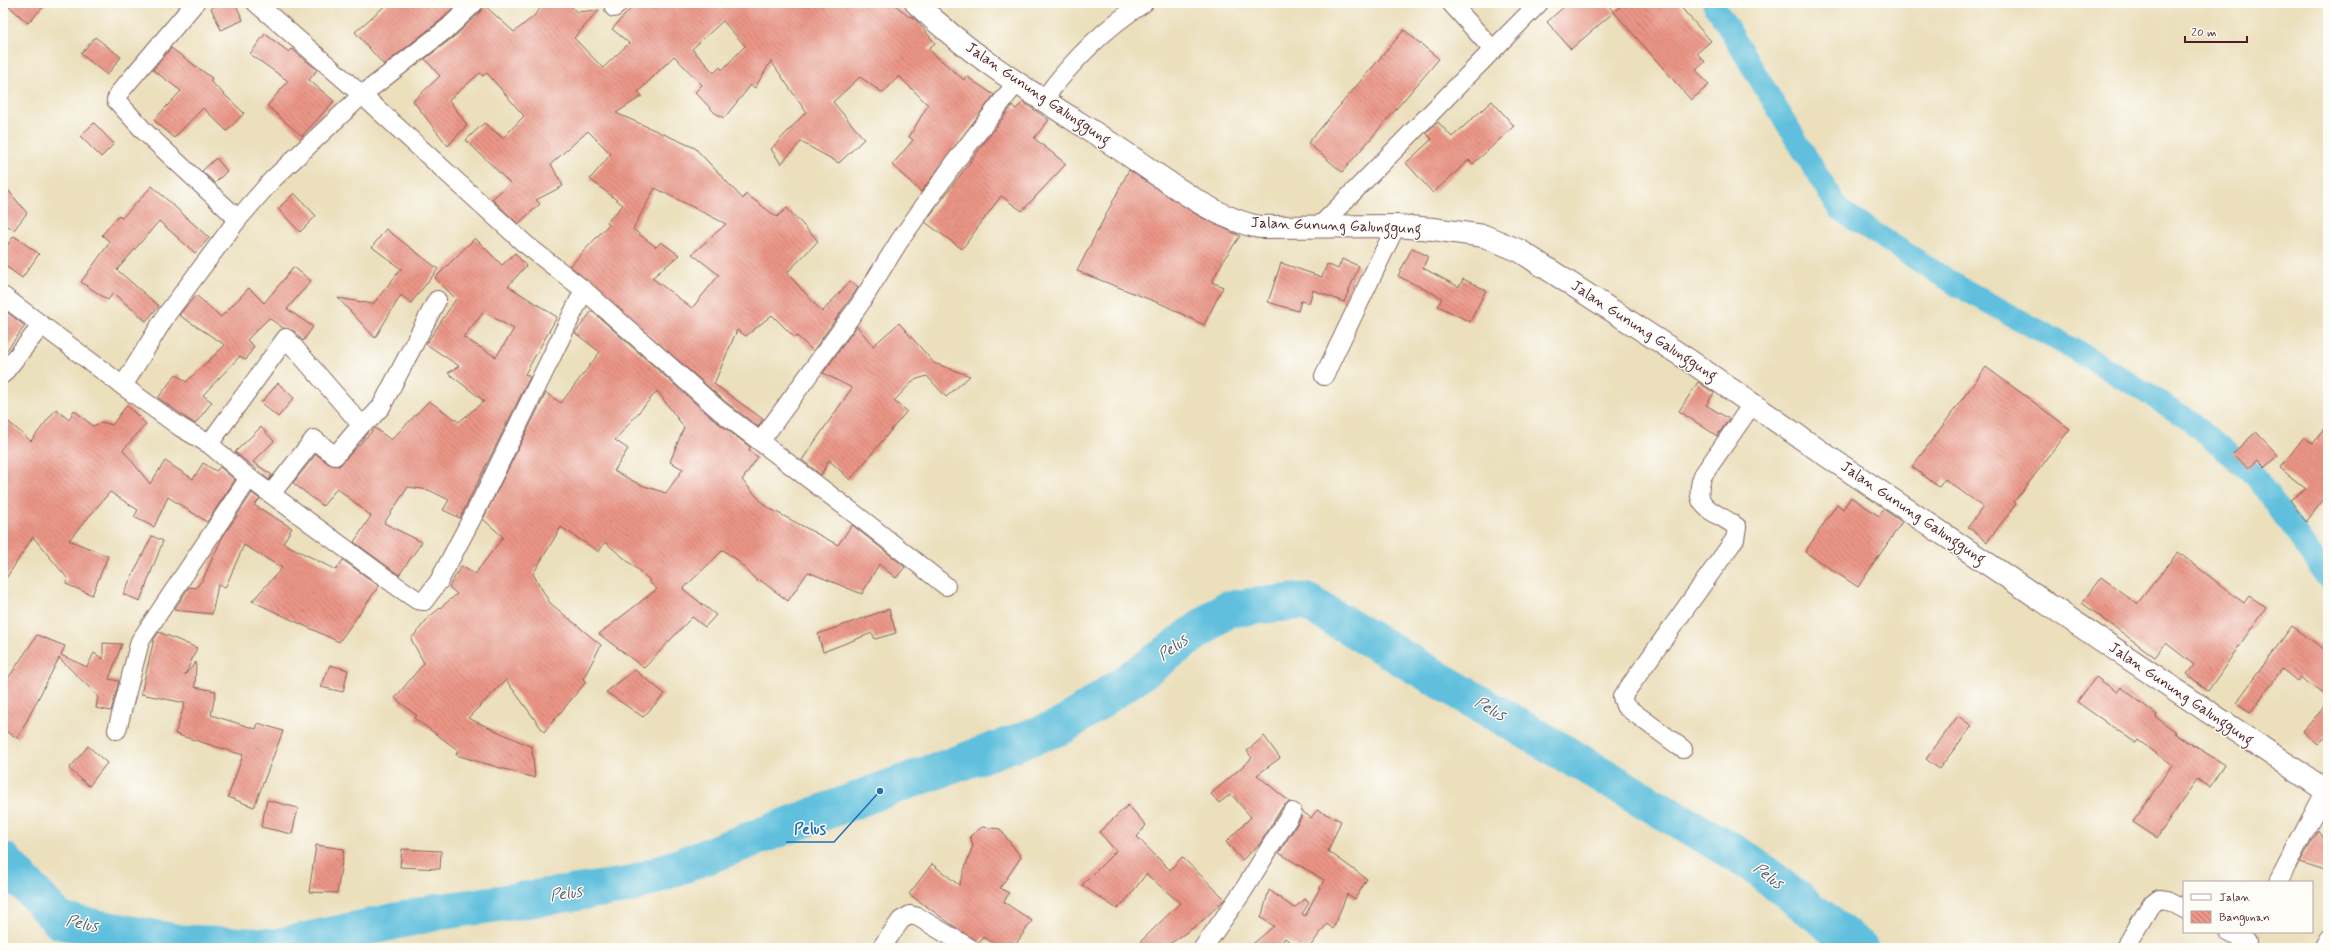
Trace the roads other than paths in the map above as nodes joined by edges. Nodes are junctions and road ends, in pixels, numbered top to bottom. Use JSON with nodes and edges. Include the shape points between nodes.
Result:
{"nodes":[{"id":1,"x":195,"y":3,"type":"edge"},
{"id":2,"x":256,"y":3,"type":"edge"},
{"id":3,"x":474,"y":3,"type":"edge"},
{"id":4,"x":916,"y":3,"type":"edge"},
{"id":5,"x":1144,"y":3,"type":"edge"},
{"id":6,"x":1450,"y":3,"type":"edge"},
{"id":7,"x":1539,"y":3,"type":"edge"},
{"id":8,"x":1493,"y":50,"type":"junction"},
{"id":9,"x":1017,"y":82,"type":"junction"},
{"id":10,"x":362,"y":94,"type":"junction"},
{"id":11,"x":1044,"y":99,"type":"junction"},
{"id":12,"x":238,"y":219,"type":"junction"},
{"id":13,"x":1396,"y":226,"type":"junction"},
{"id":14,"x":1318,"y":228,"type":"junction"},
{"id":15,"x":584,"y":290,"type":"junction"},
{"id":16,"x":3,"y":296,"type":"edge"},
{"id":17,"x":437,"y":300,"type":"dead end"},
{"id":18,"x":41,"y":326,"type":"junction"},
{"id":19,"x":3,"y":374,"type":"edge"},
{"id":20,"x":1324,"y":376,"type":"dead end"},
{"id":21,"x":123,"y":386,"type":"junction"},
{"id":22,"x":1753,"y":404,"type":"junction"},
{"id":23,"x":363,"y":423,"type":"junction"},
{"id":24,"x":760,"y":442,"type":"junction"},
{"id":25,"x":208,"y":444,"type":"junction"},
{"id":26,"x":249,"y":478,"type":"junction"},
{"id":27,"x":271,"y":494,"type":"junction"},
{"id":28,"x":946,"y":586,"type":"dead end"},
{"id":29,"x":118,"y":730,"type":"dead end"},
{"id":30,"x":1684,"y":749,"type":"dead end"},
{"id":31,"x":2327,"y":789,"type":"edge"},
{"id":32,"x":1292,"y":812,"type":"dead end"},
{"id":33,"x":2279,"y":881,"type":"edge"},
{"id":34,"x":2183,"y":908,"type":"edge"},
{"id":35,"x":2230,"y":933,"type":"edge"},
{"id":36,"x":2328,"y":939,"type":"edge"},
{"id":37,"x":2248,"y":941,"type":"edge"},
{"id":38,"x":881,"y":948,"type":"edge"},
{"id":39,"x":970,"y":948,"type":"edge"},
{"id":40,"x":1204,"y":948,"type":"edge"},
{"id":41,"x":2125,"y":948,"type":"edge"},
{"id":42,"x":2323,"y":948,"type":"edge"}],
"edges":[{"from":1,"to":12,"type":"street","via":[[119,93],[116,100],[145,132]]},
{"from":2,"to":10,"type":"street"},
{"from":3,"to":10,"type":"street","via":[[449,27]]},
{"from":4,"to":9,"type":"street","name":"Jalan Gunung Galunggung","via":[[977,56]]},
{"from":5,"to":11,"type":"street","via":[[1122,17],[1093,42],[1058,79]]},
{"from":6,"to":8,"type":"street"},
{"from":7,"to":8,"type":"street"},
{"from":8,"to":14,"type":"street"},
{"from":9,"to":11,"type":"street","name":"Jalan Gunung Galunggung"},
{"from":9,"to":24,"type":"street","via":[[958,158],[900,240],[860,304]]},
{"from":10,"to":12,"type":"street","via":[[274,178]]},
{"from":10,"to":15,"type":"street","via":[[497,219]]},
{"from":11,"to":14,"type":"street","name":"Jalan Gunung Galunggung","via":[[1183,191],[1242,224],[1260,227]]},
{"from":12,"to":21,"type":"street","via":[[167,314]]},
{"from":13,"to":14,"type":"street","name":"Jalan Gunung Galunggung"},
{"from":13,"to":20,"type":"street"},
{"from":13,"to":22,"type":"street","name":"Jalan Gunung Galunggung","via":[[1484,236],[1520,251]]},
{"from":15,"to":24,"type":"street","via":[[720,411]]},
{"from":15,"to":27,"type":"street","via":[[483,497],[439,581],[424,601],[417,600],[398,587]]},
{"from":16,"to":18,"type":"street"},
{"from":17,"to":23,"type":"street","via":[[381,407]]},
{"from":18,"to":19,"type":"street"},
{"from":18,"to":21,"type":"street"},
{"from":21,"to":25,"type":"street"},
{"from":22,"to":30,"type":"street","via":[[1703,475],[1699,486],[1699,500],[1706,509],[1737,527],[1735,539],[1622,697],[1625,706]]},
{"from":22,"to":31,"type":"street","name":"Jalan Gunung Galunggung"},
{"from":23,"to":25,"type":"street","via":[[286,338]]},
{"from":23,"to":27,"type":"street","via":[[335,456],[314,439]]},
{"from":24,"to":28,"type":"street"},
{"from":25,"to":26,"type":"street"},
{"from":26,"to":27,"type":"street"},
{"from":26,"to":29,"type":"street","via":[[140,641]]},
{"from":31,"to":33,"type":"street"},
{"from":32,"to":40,"type":"street"},
{"from":34,"to":41,"type":"street","via":[[2167,900],[2159,899],[2150,906]]},
{"from":35,"to":37,"type":"street"},
{"from":36,"to":42,"type":"street"},
{"from":38,"to":39,"type":"street","via":[[901,920],[910,915],[918,917]]}]}
